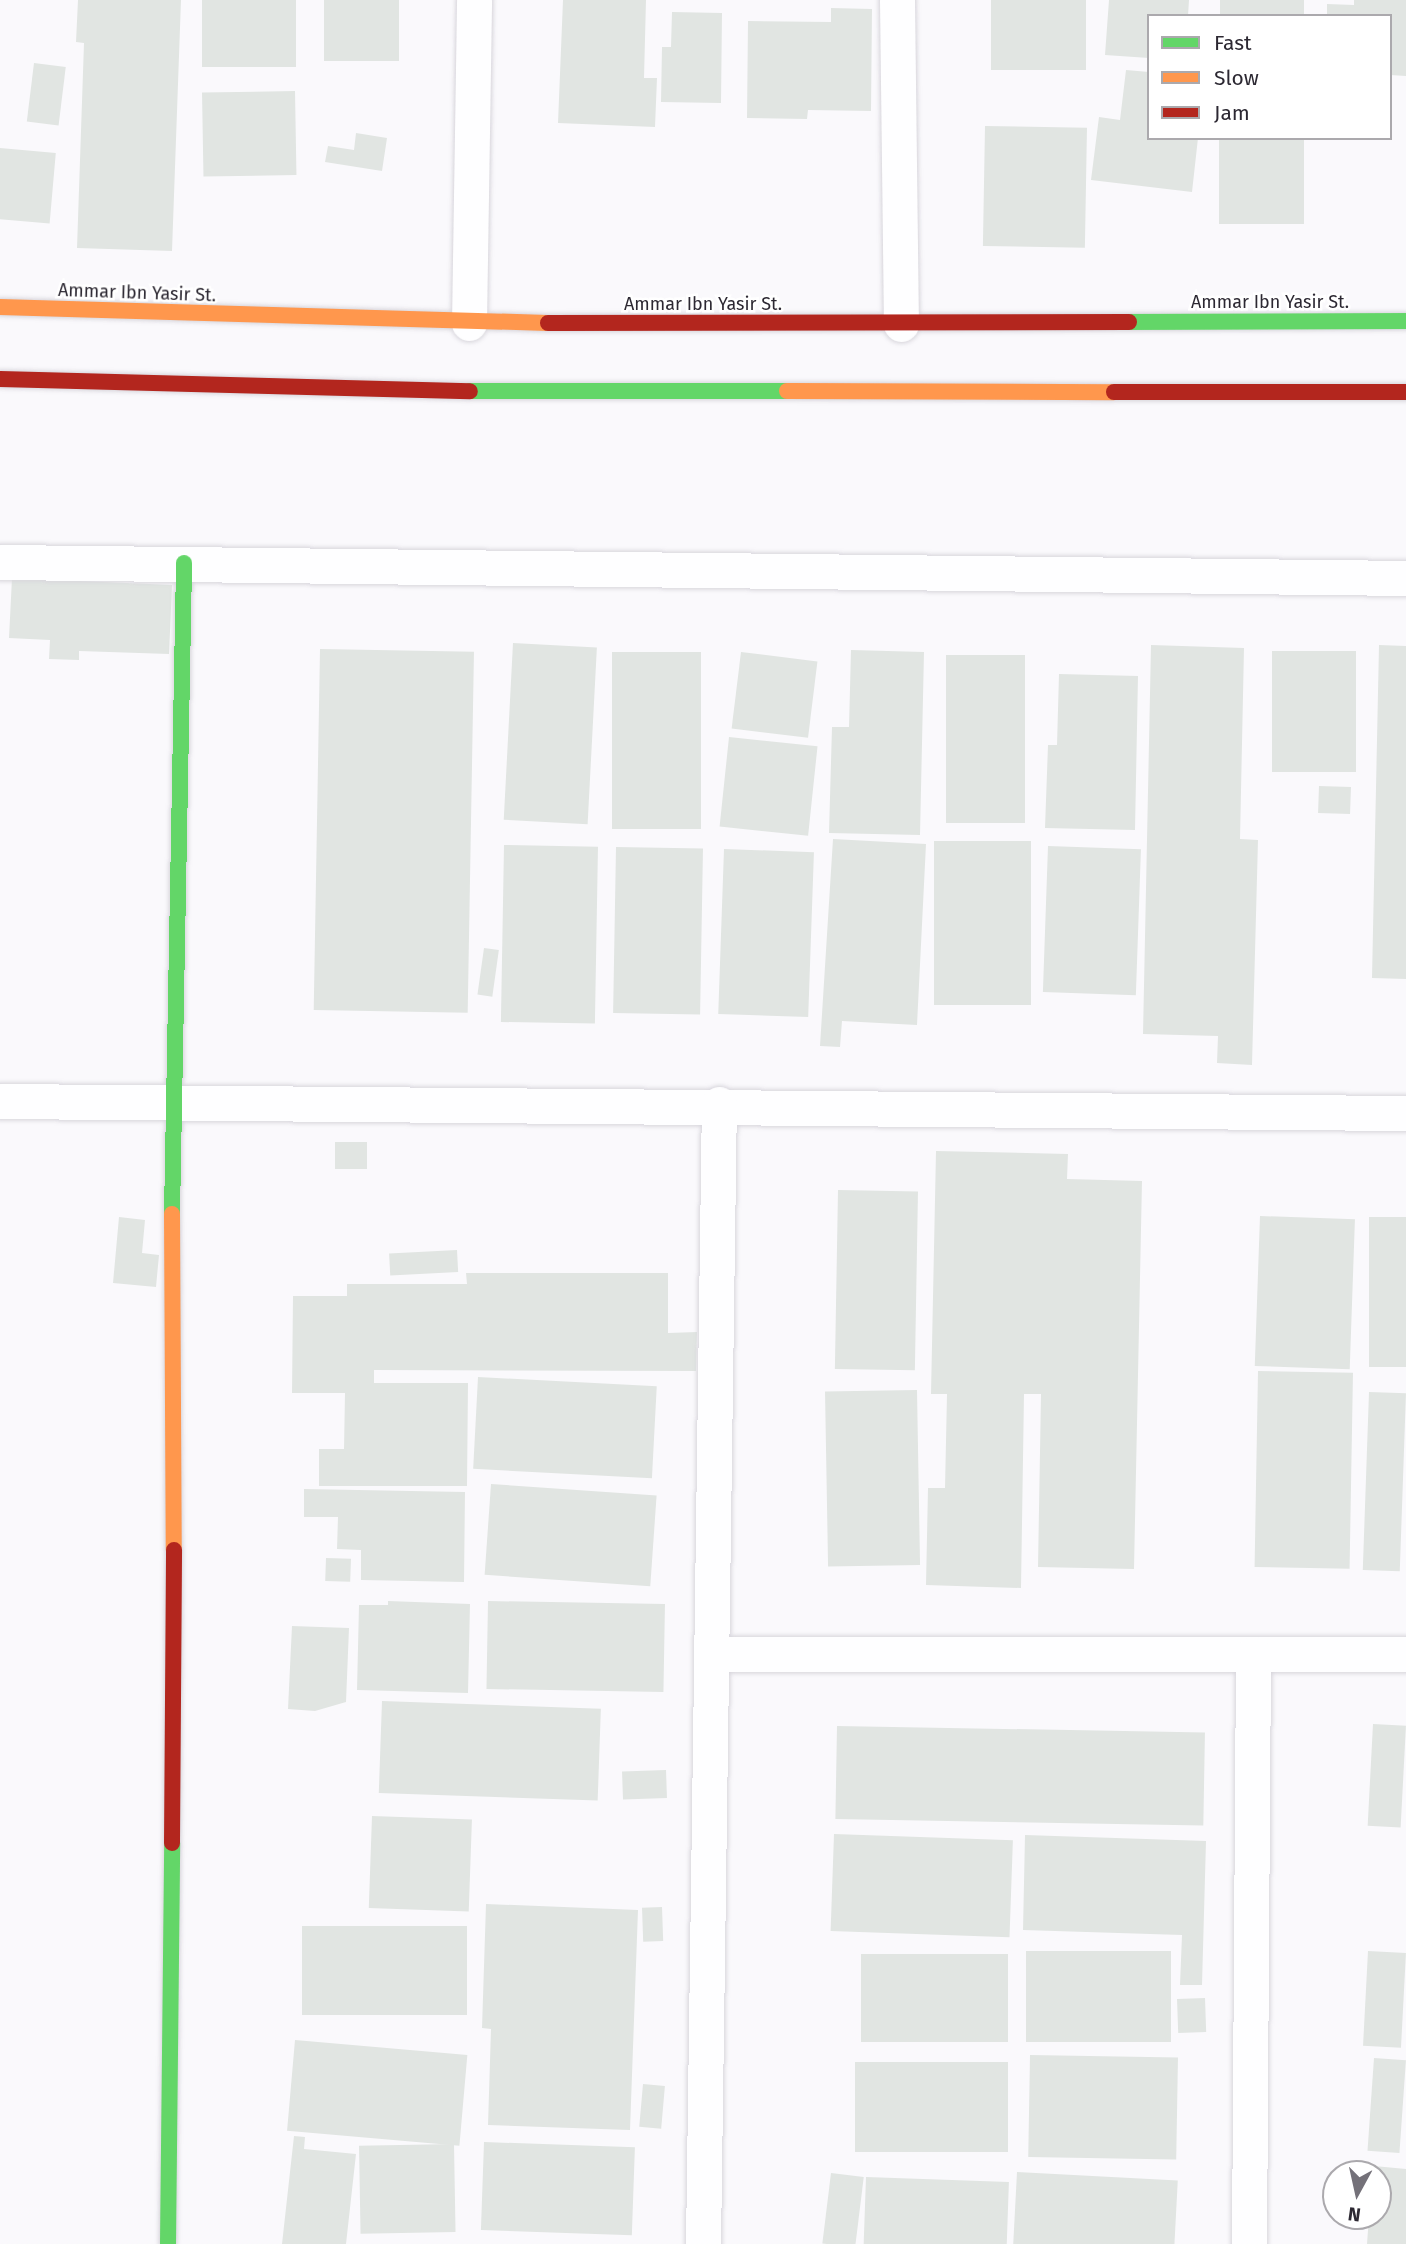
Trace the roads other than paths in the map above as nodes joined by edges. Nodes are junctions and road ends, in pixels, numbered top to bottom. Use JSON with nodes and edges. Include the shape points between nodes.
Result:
{"nodes":[{"id":1,"x":474,"y":0,"type":"edge"},
{"id":2,"x":897,"y":0,"type":"edge"},
{"id":3,"x":0,"y":307,"type":"edge"},
{"id":4,"x":1406,"y":321,"type":"edge"},
{"id":5,"x":469,"y":323,"type":"junction"},
{"id":6,"x":901,"y":324,"type":"junction"},
{"id":7,"x":0,"y":379,"type":"edge"},
{"id":8,"x":1406,"y":392,"type":"edge"},
{"id":9,"x":0,"y":562,"type":"edge"},
{"id":10,"x":184,"y":563,"type":"junction"},
{"id":11,"x":1406,"y":578,"type":"edge"},
{"id":12,"x":0,"y":1101,"type":"edge"},
{"id":13,"x":172,"y":1103,"type":"junction"},
{"id":14,"x":719,"y":1104,"type":"junction"},
{"id":15,"x":1406,"y":1114,"type":"edge"},
{"id":16,"x":712,"y":1654,"type":"junction"},
{"id":17,"x":1253,"y":1654,"type":"junction"},
{"id":18,"x":1406,"y":1654,"type":"edge"},
{"id":19,"x":168,"y":2244,"type":"edge"},
{"id":20,"x":703,"y":2244,"type":"edge"},
{"id":21,"x":1249,"y":2244,"type":"edge"}],
"edges":[{"from":1,"to":5,"type":"street"},
{"from":2,"to":6,"type":"street"},
{"from":3,"to":5,"type":"street","name":"Ammar Ibn Yasir St."},
{"from":4,"to":6,"type":"street","name":"Ammar Ibn Yasir St."},
{"from":5,"to":6,"type":"street","name":"Ammar Ibn Yasir St."},
{"from":7,"to":8,"type":"street","via":[[448,391]]},
{"from":9,"to":10,"type":"street"},
{"from":10,"to":11,"type":"street"},
{"from":10,"to":13,"type":"street"},
{"from":12,"to":13,"type":"street"},
{"from":13,"to":14,"type":"street"},
{"from":13,"to":19,"type":"street","via":[[174,1649]]},
{"from":14,"to":15,"type":"street"},
{"from":14,"to":16,"type":"street"},
{"from":16,"to":17,"type":"street"},
{"from":16,"to":20,"type":"street"},
{"from":17,"to":18,"type":"street"},
{"from":17,"to":21,"type":"street"}]}
